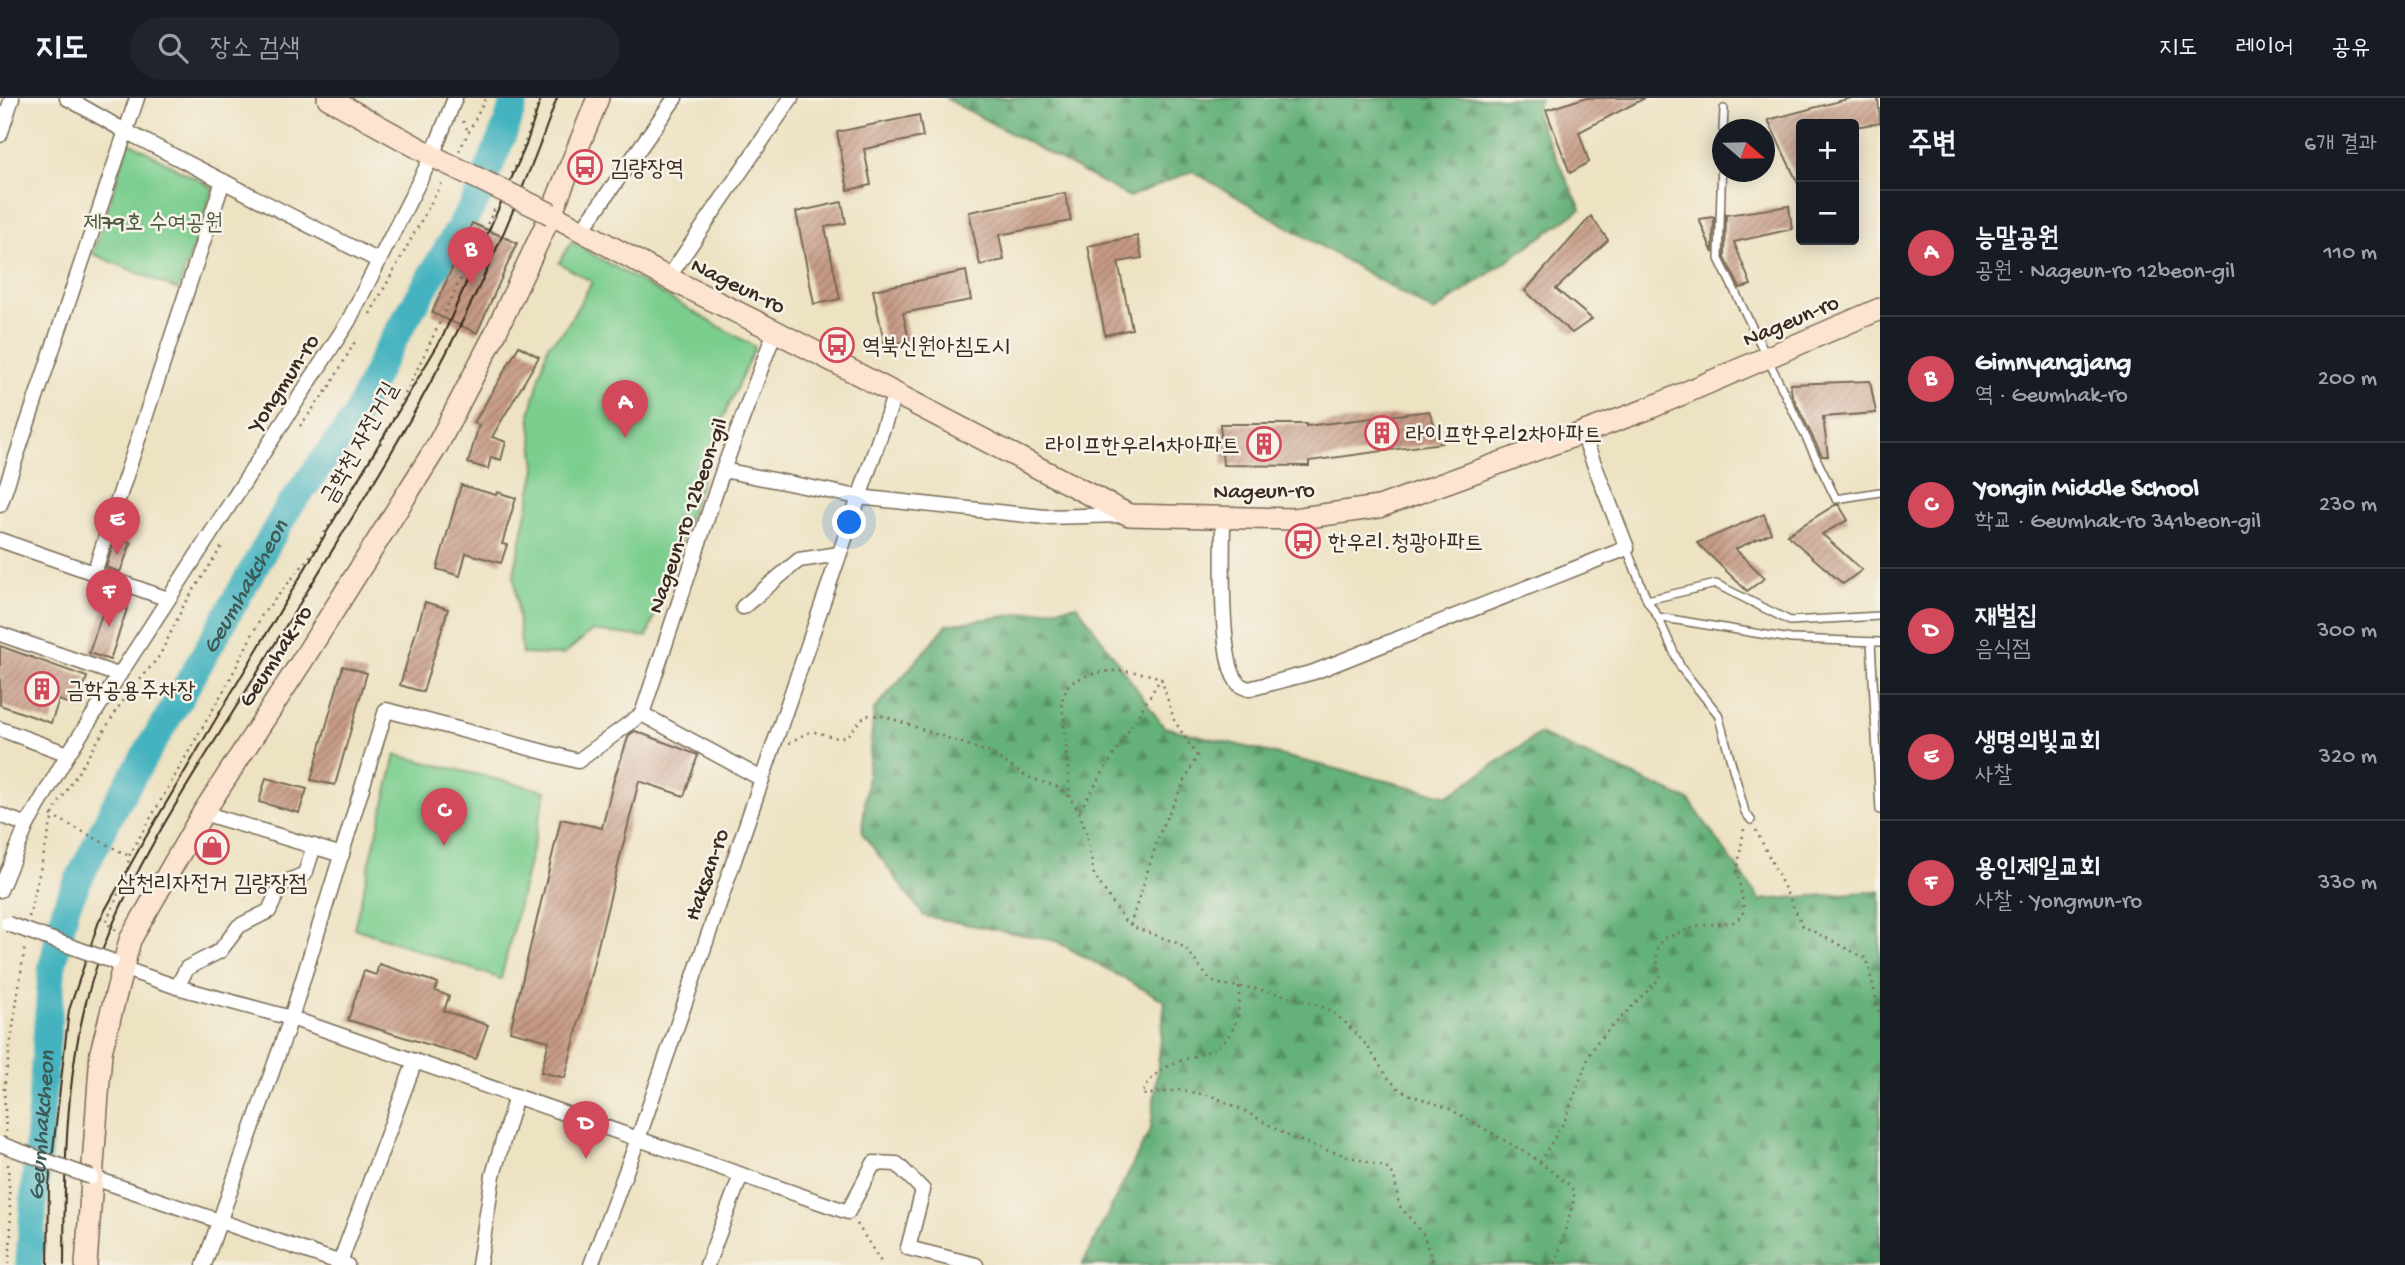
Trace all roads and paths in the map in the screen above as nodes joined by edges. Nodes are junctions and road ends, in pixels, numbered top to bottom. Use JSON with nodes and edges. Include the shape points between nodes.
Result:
{"nodes":[{"id":1,"x":12,"y":98,"type":"edge"},
{"id":2,"x":67,"y":98,"type":"edge"},
{"id":3,"x":137,"y":98,"type":"edge"},
{"id":4,"x":328,"y":98,"type":"edge"},
{"id":5,"x":455,"y":98,"type":"edge"},
{"id":6,"x":486,"y":98,"type":"edge"},
{"id":7,"x":540,"y":98,"type":"edge"},
{"id":8,"x":598,"y":98,"type":"edge"},
{"id":9,"x":674,"y":98,"type":"edge"},
{"id":10,"x":791,"y":98,"type":"edge"},
{"id":11,"x":1724,"y":110,"type":"dead end"},
{"id":12,"x":1724,"y":119,"type":"edge"},
{"id":13,"x":463,"y":121,"type":"dead end"},
{"id":14,"x":125,"y":131,"type":"junction"},
{"id":15,"x":468,"y":133,"type":"junction"},
{"id":16,"x":0,"y":135,"type":"edge"},
{"id":17,"x":444,"y":163,"type":"junction"},
{"id":18,"x":223,"y":181,"type":"junction"},
{"id":19,"x":509,"y":181,"type":"dead end"},
{"id":20,"x":1722,"y":182,"type":"edge"},
{"id":21,"x":497,"y":205,"type":"dead end"},
{"id":22,"x":551,"y":214,"type":"junction"},
{"id":23,"x":582,"y":230,"type":"junction"},
{"id":24,"x":379,"y":261,"type":"junction"},
{"id":25,"x":668,"y":278,"type":"junction"},
{"id":26,"x":1880,"y":309,"type":"edge"},
{"id":27,"x":369,"y":317,"type":"dead end"},
{"id":28,"x":362,"y":328,"type":"dead end"},
{"id":29,"x":775,"y":331,"type":"junction"},
{"id":30,"x":1766,"y":358,"type":"junction"},
{"id":31,"x":895,"y":393,"type":"junction"},
{"id":32,"x":299,"y":427,"type":"dead end"},
{"id":33,"x":1582,"y":433,"type":"junction"},
{"id":34,"x":723,"y":470,"type":"junction"},
{"id":35,"x":1880,"y":492,"type":"edge"},
{"id":36,"x":858,"y":497,"type":"junction"},
{"id":37,"x":0,"y":505,"type":"edge"},
{"id":38,"x":1129,"y":515,"type":"junction"},
{"id":39,"x":1223,"y":517,"type":"junction"},
{"id":40,"x":226,"y":539,"type":"dead end"},
{"id":41,"x":0,"y":540,"type":"edge"},
{"id":42,"x":1627,"y":548,"type":"junction"},
{"id":43,"x":839,"y":554,"type":"junction"},
{"id":44,"x":94,"y":573,"type":"junction"},
{"id":45,"x":168,"y":599,"type":"junction"},
{"id":46,"x":1647,"y":600,"type":"junction"},
{"id":47,"x":743,"y":607,"type":"dead end"},
{"id":48,"x":1880,"y":616,"type":"edge"},
{"id":49,"x":1658,"y":617,"type":"junction"},
{"id":50,"x":0,"y":634,"type":"edge"},
{"id":51,"x":1871,"y":642,"type":"junction"},
{"id":52,"x":1880,"y":642,"type":"edge"},
{"id":53,"x":118,"y":675,"type":"junction"},
{"id":54,"x":1161,"y":678,"type":"junction"},
{"id":55,"x":642,"y":714,"type":"junction"},
{"id":56,"x":0,"y":729,"type":"edge"},
{"id":57,"x":772,"y":750,"type":"junction"},
{"id":58,"x":68,"y":754,"type":"junction"},
{"id":59,"x":762,"y":779,"type":"junction"},
{"id":60,"x":1070,"y":798,"type":"junction"},
{"id":61,"x":1880,"y":810,"type":"edge"},
{"id":62,"x":1079,"y":811,"type":"junction"},
{"id":63,"x":203,"y":813,"type":"junction"},
{"id":64,"x":0,"y":816,"type":"edge"},
{"id":65,"x":52,"y":816,"type":"junction"},
{"id":66,"x":1751,"y":820,"type":"junction"},
{"id":67,"x":27,"y":825,"type":"junction"},
{"id":68,"x":314,"y":846,"type":"junction"},
{"id":69,"x":342,"y":855,"type":"junction"},
{"id":70,"x":129,"y":856,"type":"junction"},
{"id":71,"x":0,"y":890,"type":"edge"},
{"id":72,"x":29,"y":917,"type":"dead end"},
{"id":73,"x":4,"y":922,"type":"edge"},
{"id":74,"x":1130,"y":925,"type":"junction"},
{"id":75,"x":130,"y":940,"type":"junction"},
{"id":76,"x":25,"y":941,"type":"dead end"},
{"id":77,"x":117,"y":965,"type":"junction"},
{"id":78,"x":1239,"y":986,"type":"junction"},
{"id":79,"x":177,"y":987,"type":"junction"},
{"id":80,"x":1880,"y":1016,"type":"edge"},
{"id":81,"x":292,"y":1018,"type":"junction"},
{"id":82,"x":415,"y":1060,"type":"junction"},
{"id":83,"x":516,"y":1096,"type":"junction"},
{"id":84,"x":638,"y":1139,"type":"junction"},
{"id":85,"x":5,"y":1146,"type":"edge"},
{"id":86,"x":1540,"y":1162,"type":"junction"},
{"id":87,"x":741,"y":1175,"type":"junction"},
{"id":88,"x":91,"y":1177,"type":"junction"},
{"id":89,"x":848,"y":1212,"type":"junction"},
{"id":90,"x":220,"y":1220,"type":"junction"},
{"id":91,"x":342,"y":1264,"type":"edge"},
{"id":92,"x":9,"y":1265,"type":"edge"},
{"id":93,"x":86,"y":1265,"type":"edge"},
{"id":94,"x":204,"y":1265,"type":"edge"},
{"id":95,"x":479,"y":1265,"type":"edge"},
{"id":96,"x":591,"y":1265,"type":"edge"},
{"id":97,"x":707,"y":1265,"type":"edge"},
{"id":98,"x":883,"y":1265,"type":"edge"},
{"id":99,"x":976,"y":1265,"type":"edge"},
{"id":100,"x":1434,"y":1265,"type":"edge"},
{"id":101,"x":1555,"y":1265,"type":"edge"}],
"edges":[{"from":1,"to":16,"type":"street"},
{"from":2,"to":14,"type":"street"},
{"from":3,"to":14,"type":"street"},
{"from":4,"to":17,"type":"main road","name":"Nageun-ro"},
{"from":5,"to":17,"type":"street","name":"Yongmun-ro"},
{"from":6,"to":15,"type":"path"},
{"from":7,"to":19,"type":"path"},
{"from":8,"to":22,"type":"main road","name":"Geumhak-ro"},
{"from":9,"to":23,"type":"street"},
{"from":10,"to":25,"type":"street","name":"Nageun-ro"},
{"from":11,"to":12,"type":"lane"},
{"from":13,"to":15,"type":"path"},
{"from":14,"to":18,"type":"street"},
{"from":14,"to":37,"type":"street"},
{"from":15,"to":17,"type":"path"},
{"from":17,"to":22,"type":"main road","name":"Nageun-ro","bridge":true},
{"from":17,"to":24,"type":"street","name":"Yongmun-ro"},
{"from":17,"to":27,"type":"path"},
{"from":18,"to":24,"type":"street"},
{"from":18,"to":44,"type":"street"},
{"from":20,"to":30,"type":"lane","via":[[1719,259]]},
{"from":21,"to":70,"type":"path","name":"금학천 자전거길","via":[[385,436],[309,558],[262,615],[228,684]]},
{"from":22,"to":23,"type":"main road","name":"Nageun-ro"},
{"from":22,"to":63,"type":"main road","name":"Geumhak-ro","via":[[437,446]]},
{"from":23,"to":25,"type":"main road","name":"Nageun-ro"},
{"from":24,"to":45,"type":"street","name":"Yongmun-ro","via":[[348,322]]},
{"from":25,"to":29,"type":"main road","name":"Nageun-ro"},
{"from":26,"to":30,"type":"main road","name":"Nageun-ro"},
{"from":28,"to":32,"type":"path","via":[[330,386]]},
{"from":29,"to":31,"type":"main road","name":"Nageun-ro"},
{"from":29,"to":34,"type":"street","name":"Nageun-ro 12beon-gil"},
{"from":30,"to":33,"type":"main road","name":"Nageun-ro"},
{"from":30,"to":35,"type":"lane","via":[[1836,499]]},
{"from":31,"to":36,"type":"street","name":"Haksan-ro"},
{"from":31,"to":38,"type":"main road","name":"Nageun-ro"},
{"from":33,"to":39,"type":"main road","name":"Nageun-ro","via":[[1379,507],[1294,519]]},
{"from":33,"to":42,"type":"street"},
{"from":34,"to":36,"type":"street"},
{"from":34,"to":55,"type":"street","name":"Nageun-ro 12beon-gil"},
{"from":36,"to":38,"type":"street","via":[[1045,517]]},
{"from":36,"to":43,"type":"street","name":"Haksan-ro"},
{"from":38,"to":39,"type":"main road","name":"Nageun-ro"},
{"from":39,"to":42,"type":"street","via":[[1227,645],[1234,678],[1249,689],[1314,672]]},
{"from":40,"to":65,"type":"path","via":[[160,654],[120,705]]},
{"from":41,"to":44,"type":"street"},
{"from":42,"to":46,"type":"lane"},
{"from":43,"to":47,"type":"street","via":[[799,560]]},
{"from":43,"to":57,"type":"street","name":"Haksan-ro"},
{"from":44,"to":45,"type":"street"},
{"from":45,"to":53,"type":"street","name":"Yongmun-ro"},
{"from":46,"to":48,"type":"lane","via":[[1716,584],[1790,621]]},
{"from":46,"to":49,"type":"lane"},
{"from":49,"to":51,"type":"lane","via":[[1791,639]]},
{"from":49,"to":66,"type":"lane","via":[[1681,668],[1718,714]]},
{"from":50,"to":53,"type":"street"},
{"from":51,"to":52,"type":"lane"},
{"from":51,"to":61,"type":"lane"},
{"from":53,"to":58,"type":"street","name":"Yongmun-ro"},
{"from":54,"to":60,"type":"path","via":[[1104,671],[1068,685],[1062,700]]},
{"from":54,"to":62,"type":"path"},
{"from":54,"to":74,"type":"path","via":[[1174,720],[1197,756],[1162,827]]},
{"from":55,"to":59,"type":"street"},
{"from":55,"to":69,"type":"street","via":[[578,761],[386,710]]},
{"from":56,"to":58,"type":"street"},
{"from":57,"to":59,"type":"street","name":"Haksan-ro"},
{"from":57,"to":60,"type":"path","via":[[808,733],[841,738],[866,715],[884,716],[990,753]]},
{"from":58,"to":67,"type":"street","name":"Yongmun-ro"},
{"from":59,"to":84,"type":"street","name":"Haksan-ro"},
{"from":60,"to":62,"type":"path"},
{"from":62,"to":74,"type":"path","via":[[1094,874]]},
{"from":63,"to":68,"type":"street"},
{"from":63,"to":75,"type":"main road","name":"Geumhak-ro"},
{"from":64,"to":67,"type":"street"},
{"from":65,"to":70,"type":"path"},
{"from":65,"to":72,"type":"path"},
{"from":66,"to":80,"type":"path","via":[[1803,926],[1867,960]]},
{"from":66,"to":86,"type":"path","via":[[1745,825],[1737,860],[1742,916],[1733,922],[1677,933],[1659,944],[1660,978],[1597,1042],[1565,1120]]},
{"from":67,"to":71,"type":"street","name":"Yongmun-ro"},
{"from":68,"to":69,"type":"street"},
{"from":68,"to":79,"type":"street","via":[[305,874],[286,882],[269,911],[239,926],[220,951],[187,968]]},
{"from":69,"to":81,"type":"street"},
{"from":70,"to":75,"type":"path","name":"금학천 자전거길","via":[[127,873],[106,923]]},
{"from":73,"to":77,"type":"street","bridge":true},
{"from":74,"to":78,"type":"path","via":[[1186,949],[1210,979]]},
{"from":75,"to":77,"type":"main road","name":"Geumhak-ro"},
{"from":76,"to":85,"type":"path","via":[[4,1088]]},
{"from":77,"to":79,"type":"street"},
{"from":77,"to":88,"type":"main road","name":"Geumhak-ro","via":[[101,1052]]},
{"from":78,"to":86,"type":"path","via":[[1328,1009],[1368,1047],[1398,1088],[1448,1108]]},
{"from":78,"to":100,"type":"path","via":[[1239,1012],[1229,1038],[1163,1070],[1146,1084],[1142,1095],[1181,1090],[1212,1096],[1290,1137],[1385,1167],[1394,1175],[1399,1205],[1423,1234]]},
{"from":79,"to":81,"type":"street"},
{"from":81,"to":82,"type":"street"},
{"from":81,"to":90,"type":"street"},
{"from":82,"to":83,"type":"street"},
{"from":82,"to":91,"type":"street"},
{"from":83,"to":84,"type":"street"},
{"from":83,"to":95,"type":"street","via":[[493,1175]]},
{"from":84,"to":87,"type":"street"},
{"from":84,"to":96,"type":"street","name":"Haksan-ro"},
{"from":85,"to":88,"type":"street","bridge":true},
{"from":85,"to":92,"type":"path"},
{"from":86,"to":101,"type":"path","via":[[1574,1191]]},
{"from":87,"to":89,"type":"street"},
{"from":87,"to":97,"type":"street"},
{"from":88,"to":90,"type":"street"},
{"from":88,"to":93,"type":"main road","name":"Geumhak-ro"},
{"from":89,"to":98,"type":"path"},
{"from":89,"to":99,"type":"street","via":[[874,1163],[897,1164],[923,1190],[908,1248]]},
{"from":90,"to":91,"type":"street"},
{"from":90,"to":94,"type":"street"}]}
